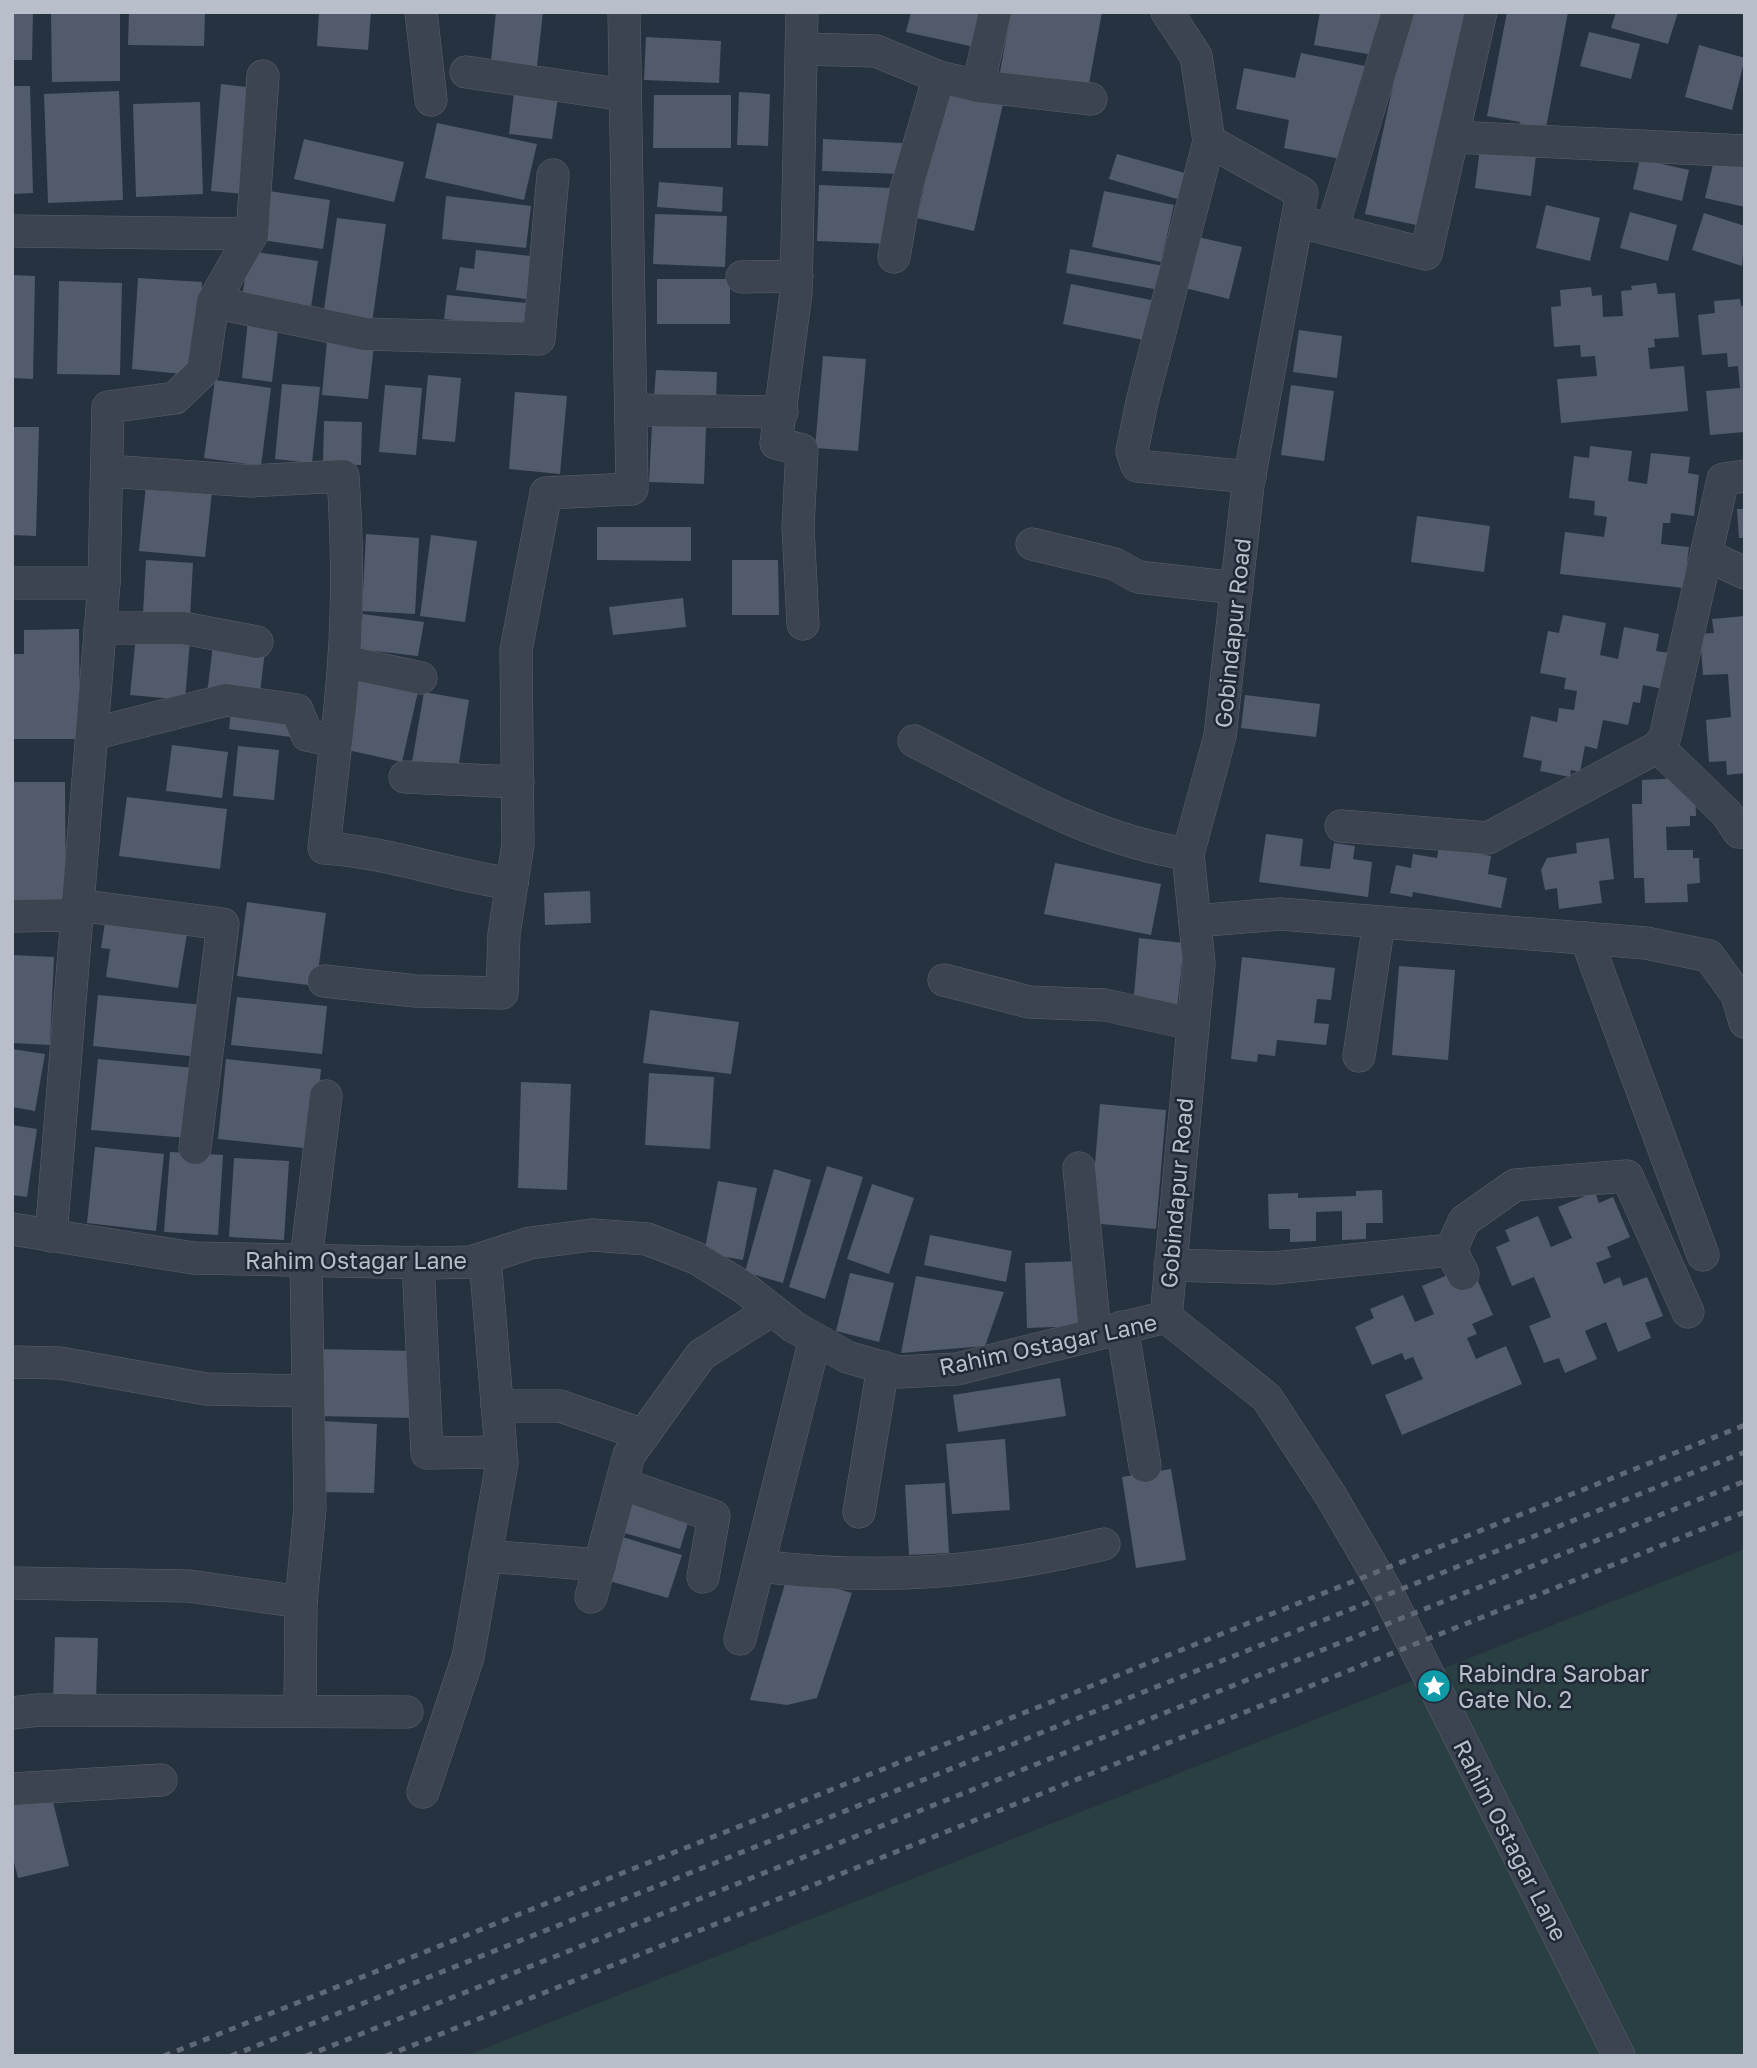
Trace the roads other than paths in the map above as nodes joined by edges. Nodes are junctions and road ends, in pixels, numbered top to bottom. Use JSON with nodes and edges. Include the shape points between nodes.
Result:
{"nodes":[{"id":1,"x":421,"y":12,"type":"edge"},
{"id":2,"x":624,"y":12,"type":"edge"},
{"id":3,"x":802,"y":12,"type":"edge"},
{"id":4,"x":995,"y":12,"type":"edge"},
{"id":5,"x":1167,"y":12,"type":"edge"},
{"id":6,"x":1398,"y":12,"type":"edge"},
{"id":7,"x":1481,"y":12,"type":"edge"},
{"id":8,"x":802,"y":49,"type":"junction"},
{"id":9,"x":466,"y":72,"type":"dead end"},
{"id":10,"x":263,"y":76,"type":"dead end"},
{"id":11,"x":939,"y":77,"type":"junction"},
{"id":12,"x":978,"y":86,"type":"junction"},
{"id":13,"x":625,"y":95,"type":"junction"},
{"id":14,"x":1091,"y":99,"type":"dead end"},
{"id":15,"x":431,"y":100,"type":"dead end"},
{"id":16,"x":1453,"y":137,"type":"junction"},
{"id":17,"x":1209,"y":141,"type":"junction"},
{"id":18,"x":1745,"y":151,"type":"edge"},
{"id":19,"x":553,"y":175,"type":"dead end"},
{"id":20,"x":1297,"y":221,"type":"junction"},
{"id":21,"x":1332,"y":230,"type":"junction"},
{"id":22,"x":12,"y":231,"type":"edge"},
{"id":23,"x":252,"y":234,"type":"junction"},
{"id":24,"x":894,"y":257,"type":"dead end"},
{"id":25,"x":742,"y":276,"type":"dead end"},
{"id":26,"x":797,"y":276,"type":"junction"},
{"id":27,"x":213,"y":302,"type":"junction"},
{"id":28,"x":631,"y":410,"type":"junction"},
{"id":29,"x":782,"y":412,"type":"junction"},
{"id":30,"x":107,"y":471,"type":"junction"},
{"id":31,"x":1745,"y":475,"type":"edge"},
{"id":32,"x":1250,"y":477,"type":"junction"},
{"id":33,"x":1032,"y":544,"type":"dead end"},
{"id":34,"x":1708,"y":556,"type":"junction"},
{"id":35,"x":1745,"y":573,"type":"edge"},
{"id":36,"x":12,"y":583,"type":"edge"},
{"id":37,"x":104,"y":583,"type":"junction"},
{"id":38,"x":1237,"y":588,"type":"junction"},
{"id":39,"x":803,"y":624,"type":"dead end"},
{"id":40,"x":100,"y":628,"type":"junction"},
{"id":41,"x":257,"y":642,"type":"dead end"},
{"id":42,"x":346,"y":662,"type":"junction"},
{"id":43,"x":421,"y":678,"type":"dead end"},
{"id":44,"x":92,"y":734,"type":"junction"},
{"id":45,"x":336,"y":741,"type":"junction"},
{"id":46,"x":914,"y":741,"type":"dead end"},
{"id":47,"x":1658,"y":747,"type":"junction"},
{"id":48,"x":405,"y":777,"type":"dead end"},
{"id":49,"x":518,"y":782,"type":"junction"},
{"id":50,"x":1341,"y":826,"type":"dead end"},
{"id":51,"x":1745,"y":832,"type":"edge"},
{"id":52,"x":1188,"y":854,"type":"junction"},
{"id":53,"x":512,"y":884,"type":"junction"},
{"id":54,"x":77,"y":910,"type":"junction"},
{"id":55,"x":12,"y":916,"type":"edge"},
{"id":56,"x":1195,"y":921,"type":"junction"},
{"id":57,"x":1378,"y":922,"type":"junction"},
{"id":58,"x":1586,"y":938,"type":"junction"},
{"id":59,"x":944,"y":980,"type":"dead end"},
{"id":60,"x":324,"y":981,"type":"dead end"},
{"id":61,"x":1742,"y":1003,"type":"edge"},
{"id":62,"x":1192,"y":1024,"type":"junction"},
{"id":63,"x":1359,"y":1056,"type":"dead end"},
{"id":64,"x":326,"y":1096,"type":"dead end"},
{"id":65,"x":195,"y":1148,"type":"dead end"},
{"id":66,"x":1079,"y":1168,"type":"dead end"},
{"id":67,"x":12,"y":1229,"type":"edge"},
{"id":68,"x":51,"y":1236,"type":"junction"},
{"id":69,"x":1703,"y":1255,"type":"dead end"},
{"id":70,"x":485,"y":1258,"type":"junction"},
{"id":71,"x":306,"y":1260,"type":"junction"},
{"id":72,"x":418,"y":1262,"type":"junction"},
{"id":73,"x":1170,"y":1265,"type":"junction"},
{"id":74,"x":772,"y":1310,"type":"junction"},
{"id":75,"x":1688,"y":1312,"type":"dead end"},
{"id":76,"x":1166,"y":1317,"type":"junction"},
{"id":77,"x":1108,"y":1330,"type":"junction"},
{"id":78,"x":815,"y":1339,"type":"junction"},
{"id":79,"x":12,"y":1362,"type":"edge"},
{"id":80,"x":883,"y":1367,"type":"junction"},
{"id":81,"x":308,"y":1391,"type":"junction"},
{"id":82,"x":497,"y":1406,"type":"junction"},
{"id":83,"x":644,"y":1435,"type":"junction"},
{"id":84,"x":500,"y":1452,"type":"junction"},
{"id":85,"x":1145,"y":1466,"type":"dead end"},
{"id":86,"x":622,"y":1484,"type":"junction"},
{"id":87,"x":859,"y":1512,"type":"dead end"},
{"id":88,"x":1104,"y":1544,"type":"dead end"},
{"id":89,"x":485,"y":1556,"type":"junction"},
{"id":90,"x":600,"y":1565,"type":"junction"},
{"id":91,"x":759,"y":1566,"type":"junction"},
{"id":92,"x":704,"y":1577,"type":"dead end"},
{"id":93,"x":12,"y":1583,"type":"edge"},
{"id":94,"x":591,"y":1598,"type":"dead end"},
{"id":95,"x":301,"y":1602,"type":"junction"},
{"id":96,"x":740,"y":1639,"type":"dead end"},
{"id":97,"x":300,"y":1711,"type":"junction"},
{"id":98,"x":407,"y":1712,"type":"dead end"},
{"id":99,"x":12,"y":1713,"type":"edge"},
{"id":100,"x":161,"y":1780,"type":"dead end"},
{"id":101,"x":12,"y":1789,"type":"edge"},
{"id":102,"x":423,"y":1792,"type":"dead end"},
{"id":103,"x":1619,"y":2056,"type":"edge"}],
"edges":[{"from":1,"to":15,"type":"street"},
{"from":2,"to":13,"type":"street"},
{"from":3,"to":8,"type":"street"},
{"from":4,"to":12,"type":"street"},
{"from":5,"to":17,"type":"street","via":[[1196,56]]},
{"from":6,"to":21,"type":"street"},
{"from":7,"to":16,"type":"street"},
{"from":8,"to":11,"type":"street","via":[[876,51]]},
{"from":8,"to":26,"type":"street"},
{"from":9,"to":13,"type":"street"},
{"from":10,"to":23,"type":"street"},
{"from":11,"to":12,"type":"street"},
{"from":11,"to":24,"type":"street","via":[[906,189]]},
{"from":12,"to":14,"type":"street"},
{"from":13,"to":28,"type":"street"},
{"from":16,"to":18,"type":"street"},
{"from":16,"to":21,"type":"street","via":[[1426,254]]},
{"from":17,"to":20,"type":"street","name":"Gobindapur Road","via":[[1302,193]]},
{"from":17,"to":32,"type":"street","via":[[1132,451],[1137,466]]},
{"from":19,"to":27,"type":"street","via":[[539,340],[365,334]]},
{"from":20,"to":21,"type":"street"},
{"from":20,"to":32,"type":"street","name":"Gobindapur Road"},
{"from":22,"to":23,"type":"street"},
{"from":23,"to":27,"type":"street"},
{"from":25,"to":26,"type":"street"},
{"from":26,"to":29,"type":"street"},
{"from":27,"to":30,"type":"street","via":[[203,371],[175,398],[108,407]]},
{"from":28,"to":29,"type":"street"},
{"from":28,"to":49,"type":"street","via":[[632,489],[546,493],[516,650]]},
{"from":29,"to":39,"type":"street","via":[[776,443],[803,450],[798,527]]},
{"from":30,"to":37,"type":"street"},
{"from":30,"to":42,"type":"street","via":[[251,481],[343,475]]},
{"from":31,"to":34,"type":"street","via":[[1723,479]]},
{"from":32,"to":38,"type":"street","name":"Gobindapur Road"},
{"from":33,"to":38,"type":"street","via":[[1115,564],[1138,577]]},
{"from":34,"to":35,"type":"street"},
{"from":34,"to":47,"type":"street","via":[[1665,737]]},
{"from":36,"to":37,"type":"street"},
{"from":37,"to":40,"type":"street"},
{"from":38,"to":52,"type":"street","name":"Gobindapur Road","via":[[1220,736]]},
{"from":40,"to":41,"type":"street","via":[[183,628]]},
{"from":40,"to":44,"type":"street"},
{"from":42,"to":43,"type":"street"},
{"from":42,"to":45,"type":"street"},
{"from":44,"to":45,"type":"street","via":[[226,700],[297,710],[307,735]]},
{"from":44,"to":54,"type":"street"},
{"from":45,"to":53,"type":"street","via":[[324,848]]},
{"from":46,"to":52,"type":"street","via":[[1072,822],[1151,849]]},
{"from":47,"to":50,"type":"street","via":[[1488,838]]},
{"from":47,"to":51,"type":"street","via":[[1727,814],[1739,832]]},
{"from":48,"to":49,"type":"street"},
{"from":49,"to":53,"type":"street","via":[[518,844]]},
{"from":52,"to":56,"type":"street","name":"Gobindapur Road"},
{"from":53,"to":60,"type":"street","via":[[502,993],[416,991]]},
{"from":54,"to":55,"type":"street"},
{"from":54,"to":65,"type":"street","via":[[223,924]]},
{"from":54,"to":68,"type":"street"},
{"from":56,"to":57,"type":"street","via":[[1280,914]]},
{"from":56,"to":62,"type":"street","name":"Gobindapur Road","via":[[1199,963]]},
{"from":57,"to":58,"type":"street"},
{"from":57,"to":63,"type":"street"},
{"from":58,"to":61,"type":"street","via":[[1646,943],[1709,956]]},
{"from":58,"to":69,"type":"street"},
{"from":59,"to":62,"type":"street","via":[[1029,1002],[1105,1005]]},
{"from":62,"to":73,"type":"street","name":"Gobindapur Road"},
{"from":64,"to":71,"type":"street"},
{"from":66,"to":77,"type":"street"},
{"from":67,"to":68,"type":"street","name":"Rahim Ostagar Lane"},
{"from":68,"to":71,"type":"street","name":"Rahim Ostagar Lane","via":[[193,1258]]},
{"from":70,"to":72,"type":"street","name":"Rahim Ostagar Lane"},
{"from":70,"to":74,"type":"street","name":"Rahim Ostagar Lane","via":[[530,1244],[592,1235],[647,1239],[696,1258]]},
{"from":70,"to":82,"type":"street"},
{"from":71,"to":72,"type":"street","name":"Rahim Ostagar Lane"},
{"from":71,"to":81,"type":"street"},
{"from":72,"to":84,"type":"street","via":[[427,1453]]},
{"from":73,"to":75,"type":"street","via":[[1274,1268],[1457,1262],[1464,1221],[1515,1185],[1627,1176]]},
{"from":73,"to":76,"type":"street","name":"Gobindapur Road"},
{"from":74,"to":78,"type":"street","name":"Rahim Ostagar Lane"},
{"from":74,"to":83,"type":"street","via":[[701,1355]]},
{"from":76,"to":77,"type":"street","name":"Rahim Ostagar Lane"},
{"from":76,"to":103,"type":"street","name":"Rahim Ostagar Lane","via":[[1268,1398],[1331,1496],[1388,1594]]},
{"from":77,"to":80,"type":"street","name":"Rahim Ostagar Lane","via":[[957,1369],[900,1371]]},
{"from":77,"to":85,"type":"street"},
{"from":78,"to":80,"type":"street","name":"Rahim Ostagar Lane","via":[[847,1357]]},
{"from":78,"to":91,"type":"street"},
{"from":79,"to":81,"type":"street","via":[[60,1363],[206,1389]]},
{"from":80,"to":87,"type":"street"},
{"from":81,"to":95,"type":"street","via":[[310,1508]]},
{"from":82,"to":83,"type":"street","via":[[560,1406]]},
{"from":82,"to":84,"type":"street"},
{"from":83,"to":86,"type":"street","via":[[629,1455]]},
{"from":84,"to":89,"type":"street"},
{"from":86,"to":90,"type":"street"},
{"from":86,"to":92,"type":"street","via":[[714,1516]]},
{"from":88,"to":91,"type":"street","via":[[1031,1562],[916,1573],[829,1574]]},
{"from":89,"to":90,"type":"street"},
{"from":89,"to":102,"type":"street","via":[[468,1657]]},
{"from":90,"to":94,"type":"street"},
{"from":91,"to":96,"type":"street"},
{"from":93,"to":95,"type":"street","via":[[189,1586]]},
{"from":95,"to":97,"type":"street"},
{"from":97,"to":98,"type":"street"},
{"from":97,"to":99,"type":"street"},
{"from":100,"to":101,"type":"street"}]}
